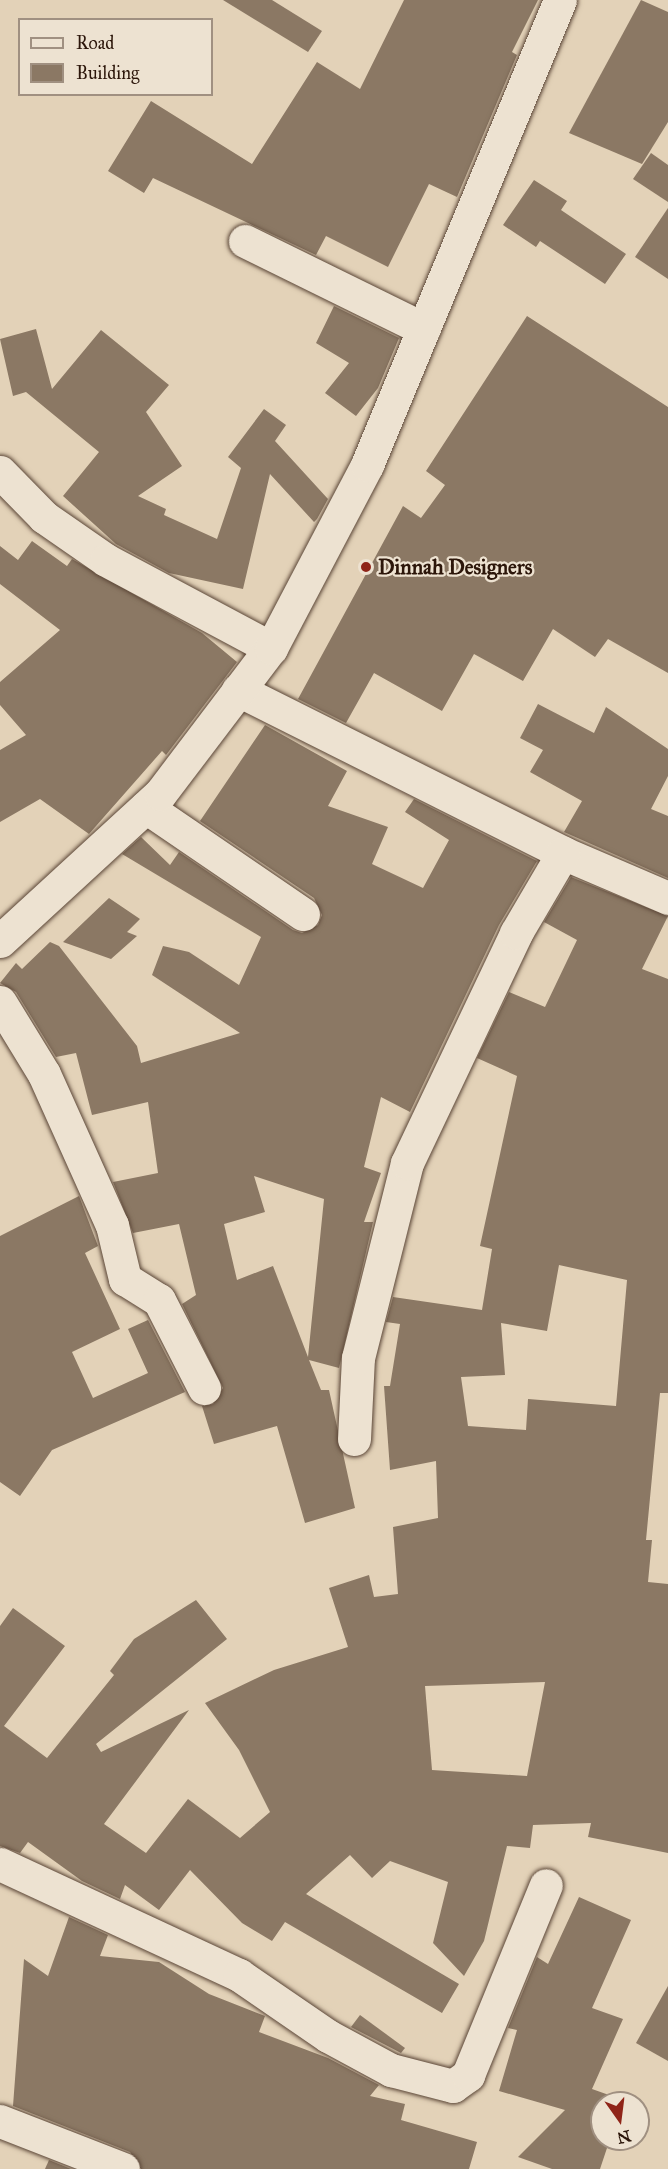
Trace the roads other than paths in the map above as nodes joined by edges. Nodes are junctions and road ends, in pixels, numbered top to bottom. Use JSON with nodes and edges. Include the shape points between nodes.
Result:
{"nodes":[{"id":1,"x":560,"y":0,"type":"edge"},
{"id":2,"x":245,"y":241,"type":"dead end"},
{"id":3,"x":424,"y":329,"type":"junction"},
{"id":4,"x":0,"y":472,"type":"edge"},
{"id":5,"x":271,"y":648,"type":"junction"},
{"id":6,"x":238,"y":690,"type":"junction"},
{"id":7,"x":146,"y":807,"type":"junction"},
{"id":8,"x":563,"y":853,"type":"junction"},
{"id":9,"x":668,"y":898,"type":"edge"},
{"id":10,"x":303,"y":914,"type":"dead end"},
{"id":11,"x":0,"y":940,"type":"edge"},
{"id":12,"x":0,"y":1002,"type":"edge"},
{"id":13,"x":204,"y":1388,"type":"dead end"},
{"id":14,"x":354,"y":1438,"type":"dead end"},
{"id":15,"x":0,"y":1864,"type":"edge"},
{"id":16,"x":546,"y":1885,"type":"dead end"},
{"id":17,"x":0,"y":2121,"type":"edge"},
{"id":18,"x":123,"y":2169,"type":"edge"}],
"edges":[{"from":1,"to":3,"type":"street"},
{"from":2,"to":3,"type":"street"},
{"from":3,"to":5,"type":"street","via":[[367,465]]},
{"from":4,"to":5,"type":"street","via":[[44,518],[106,560]]},
{"from":5,"to":6,"type":"street"},
{"from":6,"to":7,"type":"street","via":[[188,761]]},
{"from":6,"to":8,"type":"street"},
{"from":7,"to":10,"type":"street"},
{"from":7,"to":11,"type":"street"},
{"from":8,"to":9,"type":"street"},
{"from":8,"to":14,"type":"street","via":[[516,933],[407,1163],[358,1358]]},
{"from":12,"to":13,"type":"street","via":[[31,1046],[57,1102],[112,1225],[125,1279],[159,1300]]},
{"from":15,"to":16,"type":"street","via":[[239,1975],[328,2036],[392,2070],[453,2086],[468,2075]]},
{"from":17,"to":18,"type":"street"}]}
